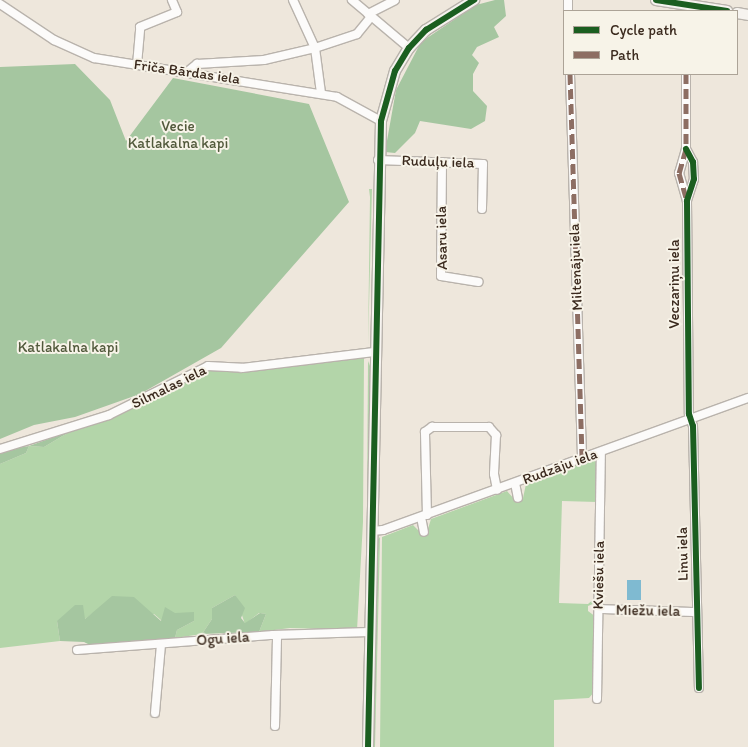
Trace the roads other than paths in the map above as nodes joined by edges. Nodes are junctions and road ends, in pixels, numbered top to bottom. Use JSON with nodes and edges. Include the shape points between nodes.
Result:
{"nodes":[{"id":1,"x":11,"y":0,"type":"edge"},
{"id":2,"x":172,"y":0,"type":"edge"},
{"id":3,"x":293,"y":0,"type":"edge"},
{"id":4,"x":352,"y":0,"type":"edge"},
{"id":5,"x":395,"y":0,"type":"edge"},
{"id":6,"x":474,"y":0,"type":"edge"},
{"id":7,"x":656,"y":0,"type":"edge"},
{"id":8,"x":3,"y":6,"type":"edge"},
{"id":9,"x":685,"y":8,"type":"edge"},
{"id":10,"x":713,"y":10,"type":"edge"},
{"id":11,"x":369,"y":15,"type":"junction"},
{"id":12,"x":315,"y":48,"type":"junction"},
{"id":13,"x":409,"y":48,"type":"junction"},
{"id":14,"x":137,"y":65,"type":"junction"},
{"id":15,"x":187,"y":72,"type":"junction"},
{"id":16,"x":570,"y":75,"type":"edge"},
{"id":17,"x":686,"y":75,"type":"edge"},
{"id":18,"x":320,"y":93,"type":"junction"},
{"id":19,"x":381,"y":121,"type":"junction"},
{"id":20,"x":686,"y":149,"type":"junction"},
{"id":21,"x":378,"y":160,"type":"junction"},
{"id":22,"x":442,"y":162,"type":"junction"},
{"id":23,"x":687,"y":200,"type":"junction"},
{"id":24,"x":482,"y":209,"type":"dead end"},
{"id":25,"x":479,"y":282,"type":"dead end"},
{"id":26,"x":374,"y":352,"type":"junction"},
{"id":27,"x":748,"y":398,"type":"edge"},
{"id":28,"x":691,"y":420,"type":"junction"},
{"id":29,"x":0,"y":449,"type":"edge"},
{"id":30,"x":601,"y":452,"type":"junction"},
{"id":31,"x":582,"y":460,"type":"junction"},
{"id":32,"x":515,"y":483,"type":"junction"},
{"id":33,"x":496,"y":490,"type":"junction"},
{"id":34,"x":518,"y":498,"type":"dead end"},
{"id":35,"x":424,"y":516,"type":"junction"},
{"id":36,"x":372,"y":531,"type":"junction"},
{"id":37,"x":424,"y":532,"type":"dead end"},
{"id":38,"x":599,"y":610,"type":"junction"},
{"id":39,"x":697,"y":612,"type":"junction"},
{"id":40,"x":369,"y":632,"type":"junction"},
{"id":41,"x":277,"y":635,"type":"junction"},
{"id":42,"x":161,"y":644,"type":"junction"},
{"id":43,"x":78,"y":650,"type":"dead end"},
{"id":44,"x":699,"y":688,"type":"dead end"},
{"id":45,"x":597,"y":698,"type":"dead end"},
{"id":46,"x":155,"y":713,"type":"dead end"},
{"id":47,"x":275,"y":726,"type":"dead end"},
{"id":48,"x":368,"y":747,"type":"edge"}],
"edges":[{"from":1,"to":8,"type":"street"},
{"from":2,"to":14,"type":"street","via":[[177,12],[140,27]]},
{"from":3,"to":12,"type":"street"},
{"from":4,"to":11,"type":"street"},
{"from":5,"to":11,"type":"street"},
{"from":6,"to":13,"type":"main road","via":[[426,30]]},
{"from":7,"to":9,"type":"main road"},
{"from":8,"to":14,"type":"street","name":"Friča Bārdas iela","via":[[74,50],[112,62]]},
{"from":9,"to":10,"type":"main road"},
{"from":11,"to":12,"type":"street","via":[[357,34]]},
{"from":11,"to":13,"type":"street"},
{"from":12,"to":15,"type":"street","via":[[264,60],[197,64]]},
{"from":12,"to":18,"type":"street"},
{"from":13,"to":19,"type":"main road","via":[[391,83]]},
{"from":14,"to":15,"type":"street","name":"Friča Bārdas iela"},
{"from":15,"to":18,"type":"street","name":"Friča Bārdas iela"},
{"from":16,"to":31,"type":"street","name":"Miltenāju iela"},
{"from":17,"to":20,"type":"street","name":"Veczariņu iela"},
{"from":18,"to":19,"type":"street","name":"Friča Bārdas iela","via":[[345,100]]},
{"from":19,"to":21,"type":"main road"},
{"from":20,"to":23,"type":"street","name":"Veczariņu iela","via":[[679,172]]},
{"from":20,"to":23,"type":"street","name":"Veczariņu iela","via":[[693,162],[694,179]]},
{"from":21,"to":22,"type":"street","name":"Ruduļu iela"},
{"from":21,"to":26,"type":"main road"},
{"from":22,"to":24,"type":"street","name":"Ruduļu iela","via":[[483,164]]},
{"from":22,"to":25,"type":"street","name":"Asaru iela","via":[[442,276]]},
{"from":23,"to":28,"type":"street","name":"Veczariņu iela"},
{"from":26,"to":29,"type":"street","name":"Silmalas iela","via":[[242,368],[208,366],[109,415]]},
{"from":26,"to":36,"type":"main road"},
{"from":27,"to":28,"type":"street","name":"Rudzāju iela"},
{"from":28,"to":30,"type":"street","name":"Rudzāju iela"},
{"from":28,"to":39,"type":"street","name":"Linu iela"},
{"from":30,"to":31,"type":"street","name":"Rudzāju iela"},
{"from":30,"to":38,"type":"street","name":"Kviešu iela"},
{"from":31,"to":32,"type":"street","name":"Rudzāju iela"},
{"from":32,"to":33,"type":"street","name":"Rudzāju iela"},
{"from":32,"to":34,"type":"street"},
{"from":33,"to":35,"type":"street","name":"Rudzāju iela"},
{"from":33,"to":35,"type":"street","via":[[496,435],[489,427],[432,427],[425,432]]},
{"from":35,"to":36,"type":"street","name":"Rudzāju iela"},
{"from":35,"to":37,"type":"street"},
{"from":36,"to":40,"type":"main road"},
{"from":38,"to":39,"type":"street","name":"Miežu iela"},
{"from":38,"to":45,"type":"street","name":"Kviešu iela"},
{"from":39,"to":44,"type":"street","name":"Linu iela"},
{"from":40,"to":41,"type":"street","name":"Ogu iela"},
{"from":40,"to":48,"type":"main road"},
{"from":41,"to":42,"type":"street","name":"Ogu iela"},
{"from":41,"to":47,"type":"street"},
{"from":42,"to":43,"type":"street","name":"Ogu iela"},
{"from":42,"to":46,"type":"street"}]}
